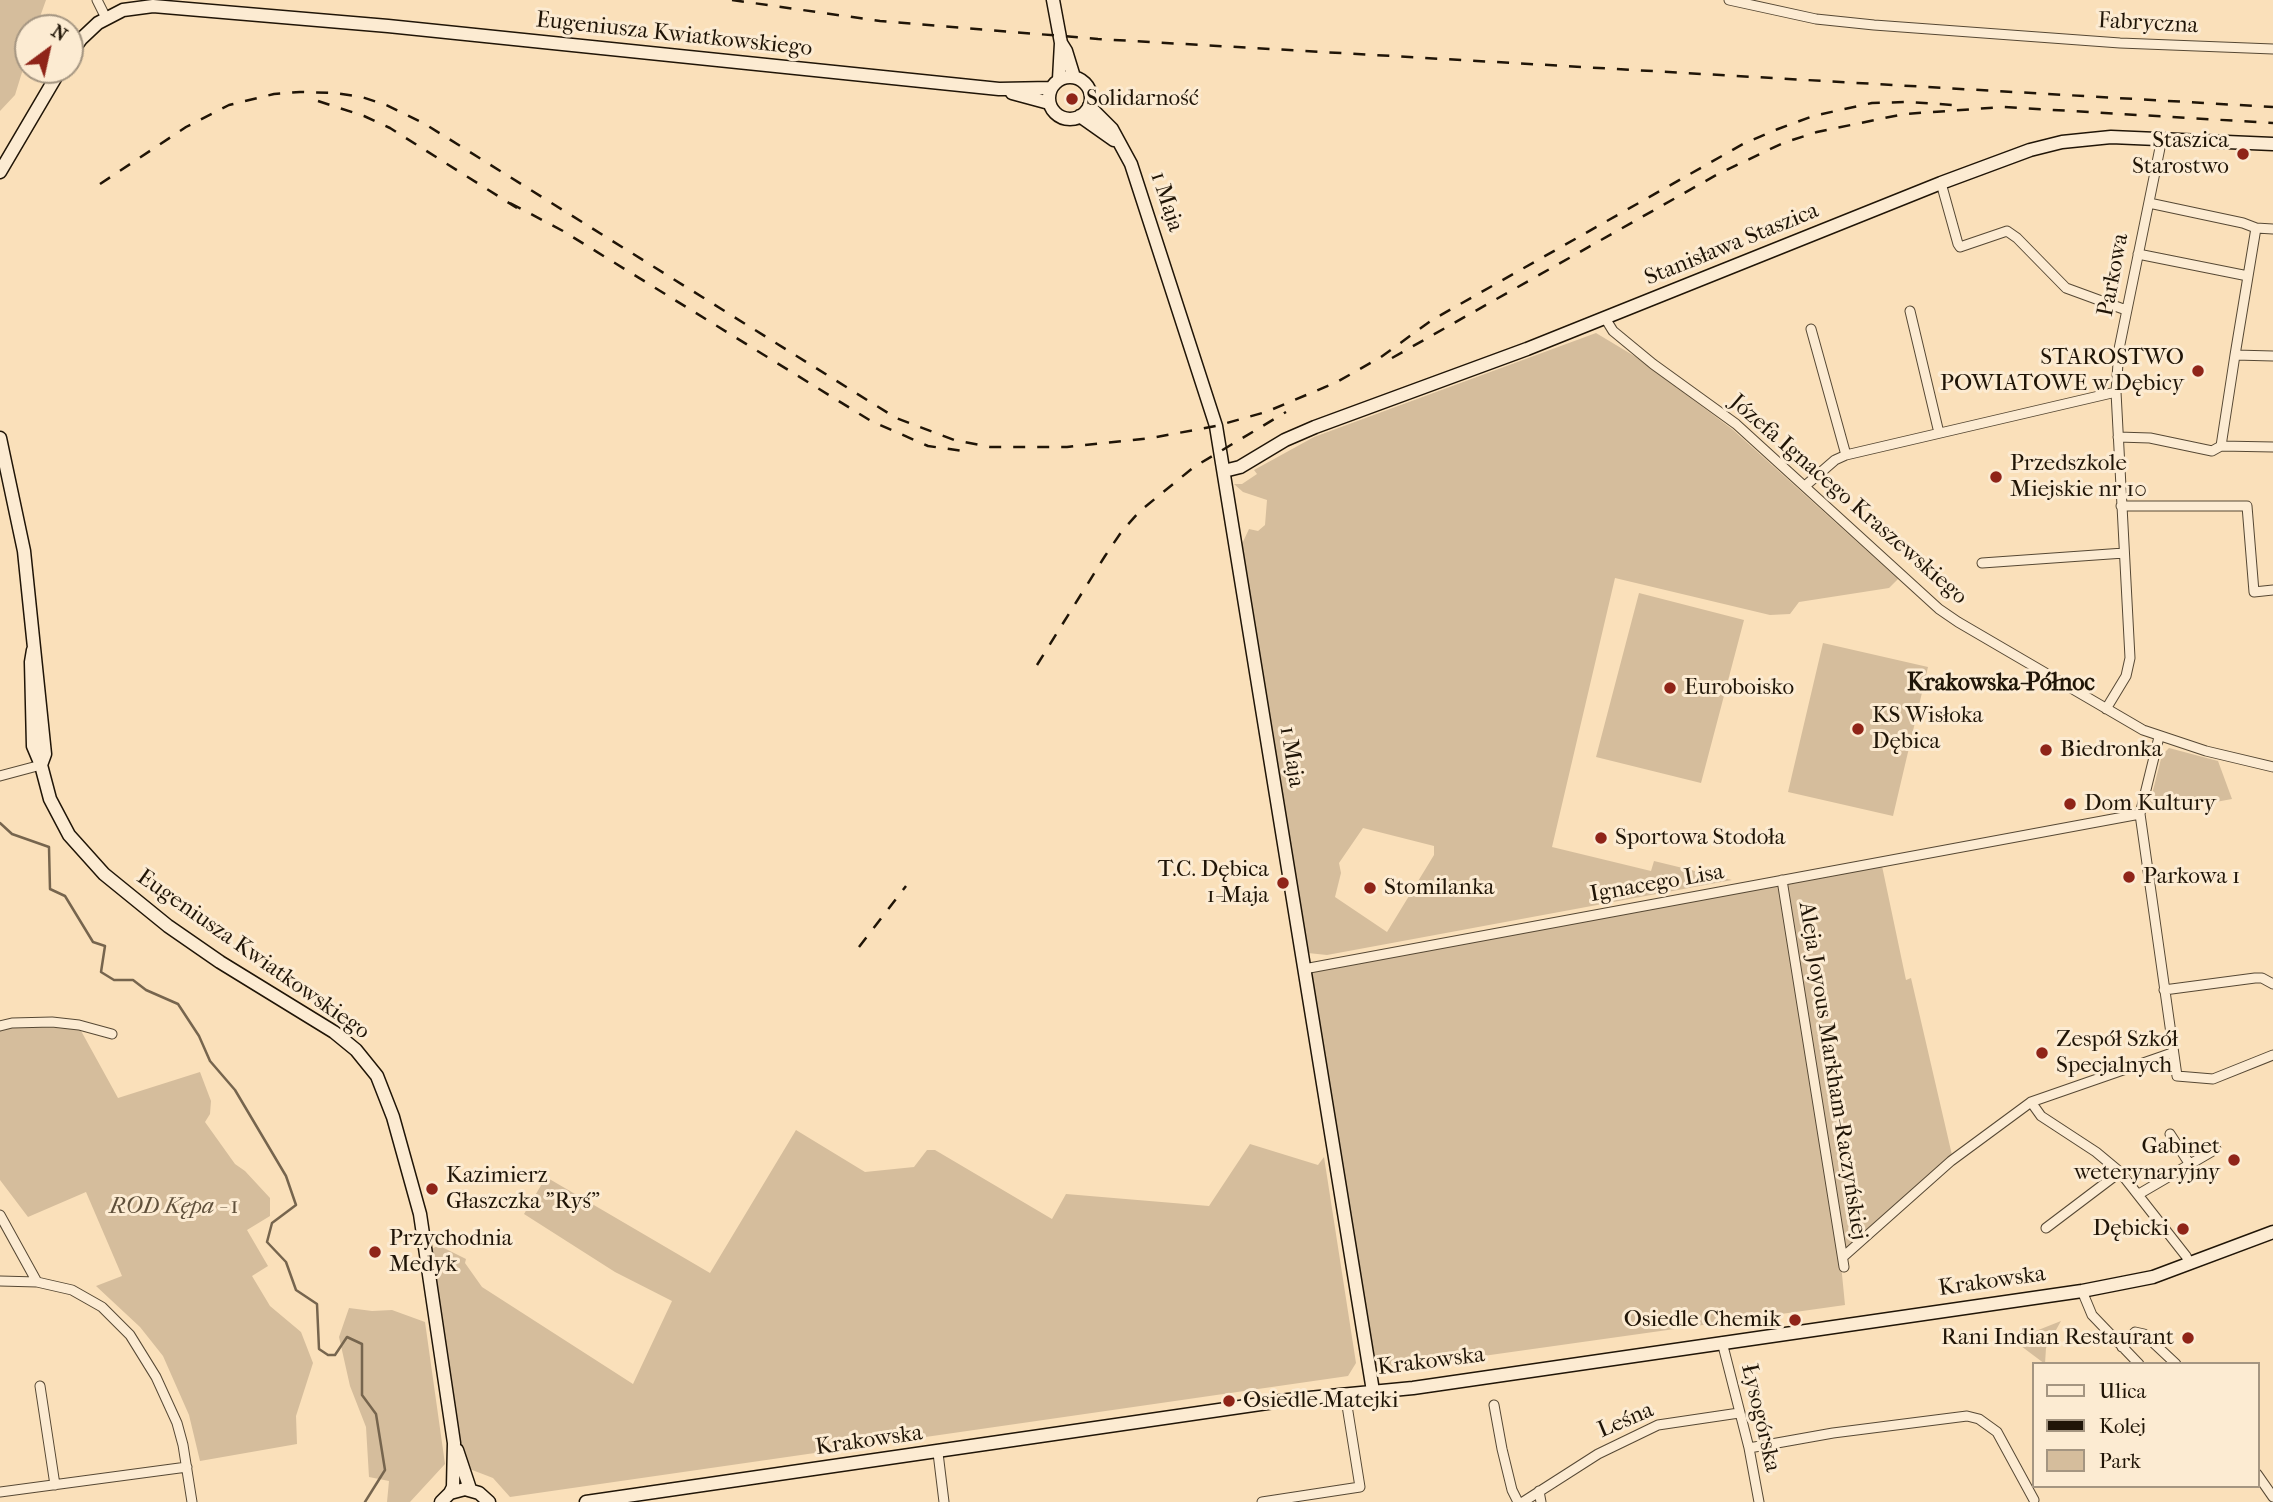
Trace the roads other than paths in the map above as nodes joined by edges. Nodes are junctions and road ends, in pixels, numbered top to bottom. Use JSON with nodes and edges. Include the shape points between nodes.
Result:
{"nodes":[{"id":1,"x":97,"y":0,"type":"edge"},
{"id":2,"x":1053,"y":0,"type":"edge"},
{"id":3,"x":1729,"y":0,"type":"edge"},
{"id":4,"x":106,"y":18,"type":"junction"},
{"id":5,"x":84,"y":36,"type":"edge"},
{"id":6,"x":1061,"y":43,"type":"junction"},
{"id":7,"x":2273,"y":49,"type":"edge"},
{"id":8,"x":1074,"y":77,"type":"junction"},
{"id":9,"x":1055,"y":83,"type":"junction"},
{"id":10,"x":52,"y":84,"type":"edge"},
{"id":11,"x":999,"y":89,"type":"junction"},
{"id":12,"x":1049,"y":103,"type":"junction"},
{"id":13,"x":1090,"y":106,"type":"junction"},
{"id":14,"x":1080,"y":116,"type":"junction"},
{"id":15,"x":2162,"y":138,"type":"junction"},
{"id":16,"x":1118,"y":143,"type":"junction"},
{"id":17,"x":2273,"y":144,"type":"edge"},
{"id":18,"x":0,"y":172,"type":"edge"},
{"id":19,"x":1941,"y":183,"type":"junction"},
{"id":20,"x":2149,"y":203,"type":"junction"},
{"id":21,"x":2256,"y":228,"type":"junction"},
{"id":22,"x":2273,"y":229,"type":"edge"},
{"id":23,"x":2138,"y":254,"type":"junction"},
{"id":24,"x":2248,"y":276,"type":"junction"},
{"id":25,"x":2126,"y":310,"type":"junction"},
{"id":26,"x":1910,"y":311,"type":"dead end"},
{"id":27,"x":1605,"y":318,"type":"junction"},
{"id":28,"x":1811,"y":329,"type":"dead end"},
{"id":29,"x":2235,"y":355,"type":"junction"},
{"id":30,"x":2273,"y":356,"type":"edge"},
{"id":31,"x":2116,"y":392,"type":"junction"},
{"id":32,"x":1939,"y":433,"type":"junction"},
{"id":33,"x":2118,"y":437,"type":"junction"},
{"id":34,"x":0,"y":438,"type":"edge"},
{"id":35,"x":2221,"y":446,"type":"junction"},
{"id":36,"x":2273,"y":447,"type":"edge"},
{"id":37,"x":1846,"y":454,"type":"junction"},
{"id":38,"x":1224,"y":471,"type":"junction"},
{"id":39,"x":1805,"y":486,"type":"junction"},
{"id":40,"x":2121,"y":506,"type":"junction"},
{"id":41,"x":2124,"y":553,"type":"junction"},
{"id":42,"x":1982,"y":563,"type":"dead end"},
{"id":43,"x":2273,"y":590,"type":"edge"},
{"id":44,"x":2106,"y":709,"type":"junction"},
{"id":45,"x":2159,"y":737,"type":"junction"},
{"id":46,"x":41,"y":765,"type":"junction"},
{"id":47,"x":2273,"y":767,"type":"edge"},
{"id":48,"x":0,"y":776,"type":"edge"},
{"id":49,"x":2140,"y":814,"type":"junction"},
{"id":50,"x":1782,"y":880,"type":"junction"},
{"id":51,"x":1304,"y":969,"type":"junction"},
{"id":52,"x":2273,"y":984,"type":"edge"},
{"id":53,"x":2164,"y":990,"type":"junction"},
{"id":54,"x":0,"y":1026,"type":"edge"},
{"id":55,"x":112,"y":1034,"type":"dead end"},
{"id":56,"x":2172,"y":1053,"type":"junction"},
{"id":57,"x":2273,"y":1055,"type":"edge"},
{"id":58,"x":2031,"y":1102,"type":"junction"},
{"id":59,"x":2170,"y":1134,"type":"dead end"},
{"id":60,"x":2216,"y":1149,"type":"dead end"},
{"id":61,"x":2189,"y":1163,"type":"junction"},
{"id":62,"x":2120,"y":1172,"type":"junction"},
{"id":63,"x":2138,"y":1194,"type":"junction"},
{"id":64,"x":0,"y":1215,"type":"edge"},
{"id":65,"x":2046,"y":1228,"type":"dead end"},
{"id":66,"x":2273,"y":1232,"type":"edge"},
{"id":67,"x":2190,"y":1264,"type":"junction"},
{"id":68,"x":0,"y":1281,"type":"edge"},
{"id":69,"x":37,"y":1282,"type":"junction"},
{"id":70,"x":2082,"y":1291,"type":"junction"},
{"id":71,"x":1722,"y":1342,"type":"junction"},
{"id":72,"x":2122,"y":1348,"type":"junction"},
{"id":73,"x":2137,"y":1362,"type":"edge"},
{"id":74,"x":2174,"y":1362,"type":"edge"},
{"id":75,"x":40,"y":1386,"type":"dead end"},
{"id":76,"x":1373,"y":1391,"type":"junction"},
{"id":77,"x":1345,"y":1394,"type":"junction"},
{"id":78,"x":1494,"y":1405,"type":"dead end"},
{"id":79,"x":1739,"y":1413,"type":"junction"},
{"id":80,"x":454,"y":1443,"type":"junction"},
{"id":81,"x":1749,"y":1448,"type":"junction"},
{"id":82,"x":938,"y":1453,"type":"junction"},
{"id":83,"x":187,"y":1467,"type":"junction"},
{"id":84,"x":2259,"y":1477,"type":"edge"},
{"id":85,"x":55,"y":1485,"type":"junction"},
{"id":86,"x":470,"y":1489,"type":"junction"},
{"id":87,"x":1538,"y":1491,"type":"junction"},
{"id":88,"x":0,"y":1492,"type":"edge"},
{"id":89,"x":446,"y":1497,"type":"edge"},
{"id":90,"x":2273,"y":1497,"type":"edge"},
{"id":91,"x":2034,"y":1500,"type":"dead end"},
{"id":92,"x":192,"y":1502,"type":"edge"},
{"id":93,"x":489,"y":1502,"type":"edge"},
{"id":94,"x":586,"y":1502,"type":"edge"},
{"id":95,"x":944,"y":1502,"type":"edge"},
{"id":96,"x":1262,"y":1502,"type":"edge"},
{"id":97,"x":1518,"y":1502,"type":"edge"},
{"id":98,"x":1523,"y":1502,"type":"edge"},
{"id":99,"x":1541,"y":1502,"type":"edge"},
{"id":100,"x":1759,"y":1502,"type":"edge"}],
"edges":[{"from":1,"to":4,"type":"street"},
{"from":2,"to":6,"type":"street"},
{"from":3,"to":7,"type":"street","name":"Fabryczna","via":[[1816,19],[1874,25]]},
{"from":4,"to":5,"type":"street","name":"Eugeniusza Kwiatkowskiego"},
{"from":4,"to":11,"type":"street","name":"Eugeniusza Kwiatkowskiego","via":[[123,10],[153,6]]},
{"from":6,"to":8,"type":"street"},
{"from":6,"to":9,"type":"street"},
{"from":8,"to":9,"type":"street"},
{"from":8,"to":13,"type":"street","via":[[1090,90]]},
{"from":9,"to":11,"type":"street","name":"Eugeniusza Kwiatkowskiego"},
{"from":9,"to":12,"type":"street"},
{"from":10,"to":18,"type":"street"},
{"from":11,"to":12,"type":"street","name":"Eugeniusza Kwiatkowskiego"},
{"from":12,"to":14,"type":"street","via":[[1061,117]]},
{"from":13,"to":14,"type":"street"},
{"from":13,"to":16,"type":"street","name":"1 Maja"},
{"from":14,"to":16,"type":"street","name":"1 Maja"},
{"from":15,"to":17,"type":"street","name":"Stanisława Staszica"},
{"from":15,"to":19,"type":"street","name":"Stanisława Staszica","via":[[2062,142]]},
{"from":15,"to":20,"type":"street","name":"Parkowa"},
{"from":16,"to":38,"type":"street","name":"1 Maja","via":[[1142,197],[1216,426]]},
{"from":19,"to":25,"type":"street","via":[[1960,247],[2007,232],[2066,288]]},
{"from":19,"to":27,"type":"street","name":"Stanisława Staszica"},
{"from":20,"to":21,"type":"street"},
{"from":20,"to":23,"type":"street","name":"Parkowa"},
{"from":21,"to":22,"type":"street"},
{"from":21,"to":24,"type":"street"},
{"from":23,"to":24,"type":"street"},
{"from":23,"to":25,"type":"street","name":"Parkowa"},
{"from":24,"to":29,"type":"street"},
{"from":25,"to":31,"type":"street","name":"Parkowa"},
{"from":26,"to":32,"type":"street"},
{"from":27,"to":38,"type":"street","name":"Stanisława Staszica","via":[[1315,427]]},
{"from":27,"to":39,"type":"street","name":"Józefa Ignacego Kraszewskiego","via":[[1613,331],[1736,425]]},
{"from":28,"to":37,"type":"street"},
{"from":29,"to":30,"type":"street"},
{"from":29,"to":35,"type":"street"},
{"from":31,"to":32,"type":"street"},
{"from":31,"to":33,"type":"street","name":"Parkowa"},
{"from":32,"to":37,"type":"street"},
{"from":33,"to":35,"type":"street","via":[[2150,438],[2212,451]]},
{"from":33,"to":40,"type":"street","name":"Parkowa"},
{"from":34,"to":46,"type":"street","name":"Eugeniusza Kwiatkowskiego","via":[[24,551],[33,650],[33,746]]},
{"from":35,"to":36,"type":"street"},
{"from":37,"to":39,"type":"street"},
{"from":38,"to":51,"type":"street","name":"1 Maja"},
{"from":39,"to":44,"type":"street","name":"Józefa Ignacego Kraszewskiego","via":[[1940,608],[1984,639]]},
{"from":40,"to":41,"type":"street","name":"Parkowa"},
{"from":40,"to":43,"type":"street","via":[[2247,506],[2254,592]]},
{"from":41,"to":42,"type":"street"},
{"from":41,"to":44,"type":"street","name":"Parkowa","via":[[2130,658],[2126,676]]},
{"from":44,"to":45,"type":"street","name":"Józefa Ignacego Kraszewskiego"},
{"from":45,"to":47,"type":"street","name":"Józefa Ignacego Kraszewskiego"},
{"from":45,"to":49,"type":"street"},
{"from":46,"to":48,"type":"street"},
{"from":46,"to":80,"type":"street","name":"Eugeniusza Kwiatkowskiego","via":[[50,799],[69,835],[104,874],[220,962],[334,1032],[377,1076],[420,1214]]},
{"from":49,"to":50,"type":"street","name":"Ignacego Lisa"},
{"from":49,"to":53,"type":"street"},
{"from":50,"to":51,"type":"street","name":"Ignacego Lisa"},
{"from":50,"to":58,"type":"street","name":"Aleja Joyous Markham-Raczyńskiej","via":[[1844,1262],[1951,1161]]},
{"from":51,"to":76,"type":"street","name":"1 Maja"},
{"from":52,"to":53,"type":"street","via":[[2255,978]]},
{"from":53,"to":56,"type":"street"},
{"from":54,"to":55,"type":"street","via":[[52,1022]]},
{"from":56,"to":57,"type":"street","via":[[2177,1076],[2213,1079]]},
{"from":56,"to":58,"type":"street"},
{"from":58,"to":62,"type":"street","via":[[2041,1116]]},
{"from":59,"to":61,"type":"street"},
{"from":60,"to":61,"type":"street"},
{"from":61,"to":63,"type":"street"},
{"from":62,"to":63,"type":"street"},
{"from":62,"to":65,"type":"street"},
{"from":63,"to":67,"type":"street"},
{"from":64,"to":69,"type":"street"},
{"from":66,"to":67,"type":"street","name":"Krakowska"},
{"from":67,"to":70,"type":"street","name":"Krakowska","via":[[2153,1277]]},
{"from":68,"to":69,"type":"street"},
{"from":69,"to":83,"type":"street","via":[[87,1298],[132,1337],[168,1400]]},
{"from":70,"to":71,"type":"street","name":"Krakowska"},
{"from":70,"to":72,"type":"street","via":[[2092,1315]]},
{"from":71,"to":76,"type":"street","name":"Krakowska"},
{"from":71,"to":79,"type":"street","name":"Łysogórska"},
{"from":72,"to":73,"type":"street"},
{"from":72,"to":74,"type":"street","via":[[2135,1332],[2144,1334]]},
{"from":75,"to":85,"type":"street"},
{"from":76,"to":77,"type":"street","name":"Krakowska"},
{"from":77,"to":82,"type":"street","name":"Krakowska"},
{"from":77,"to":96,"type":"street","via":[[1360,1486]]},
{"from":78,"to":97,"type":"street"},
{"from":79,"to":81,"type":"street","name":"Łysogórska"},
{"from":79,"to":87,"type":"street","name":"Leśna","via":[[1658,1425],[1598,1454]]},
{"from":80,"to":86,"type":"street","name":"Eugeniusza Kwiatkowskiego"},
{"from":80,"to":89,"type":"street","name":"Eugeniusza Kwiatkowskiego","via":[[453,1487]]},
{"from":81,"to":91,"type":"street","via":[[1967,1416],[1997,1432]]},
{"from":81,"to":100,"type":"street","name":"Łysogórska"},
{"from":82,"to":94,"type":"street","name":"Krakowska"},
{"from":82,"to":95,"type":"street"},
{"from":83,"to":85,"type":"street"},
{"from":83,"to":92,"type":"street"},
{"from":84,"to":90,"type":"street"},
{"from":85,"to":88,"type":"street"},
{"from":86,"to":89,"type":"street"},
{"from":86,"to":93,"type":"street"},
{"from":87,"to":98,"type":"street","name":"Leśna"},
{"from":87,"to":99,"type":"street"}]}
